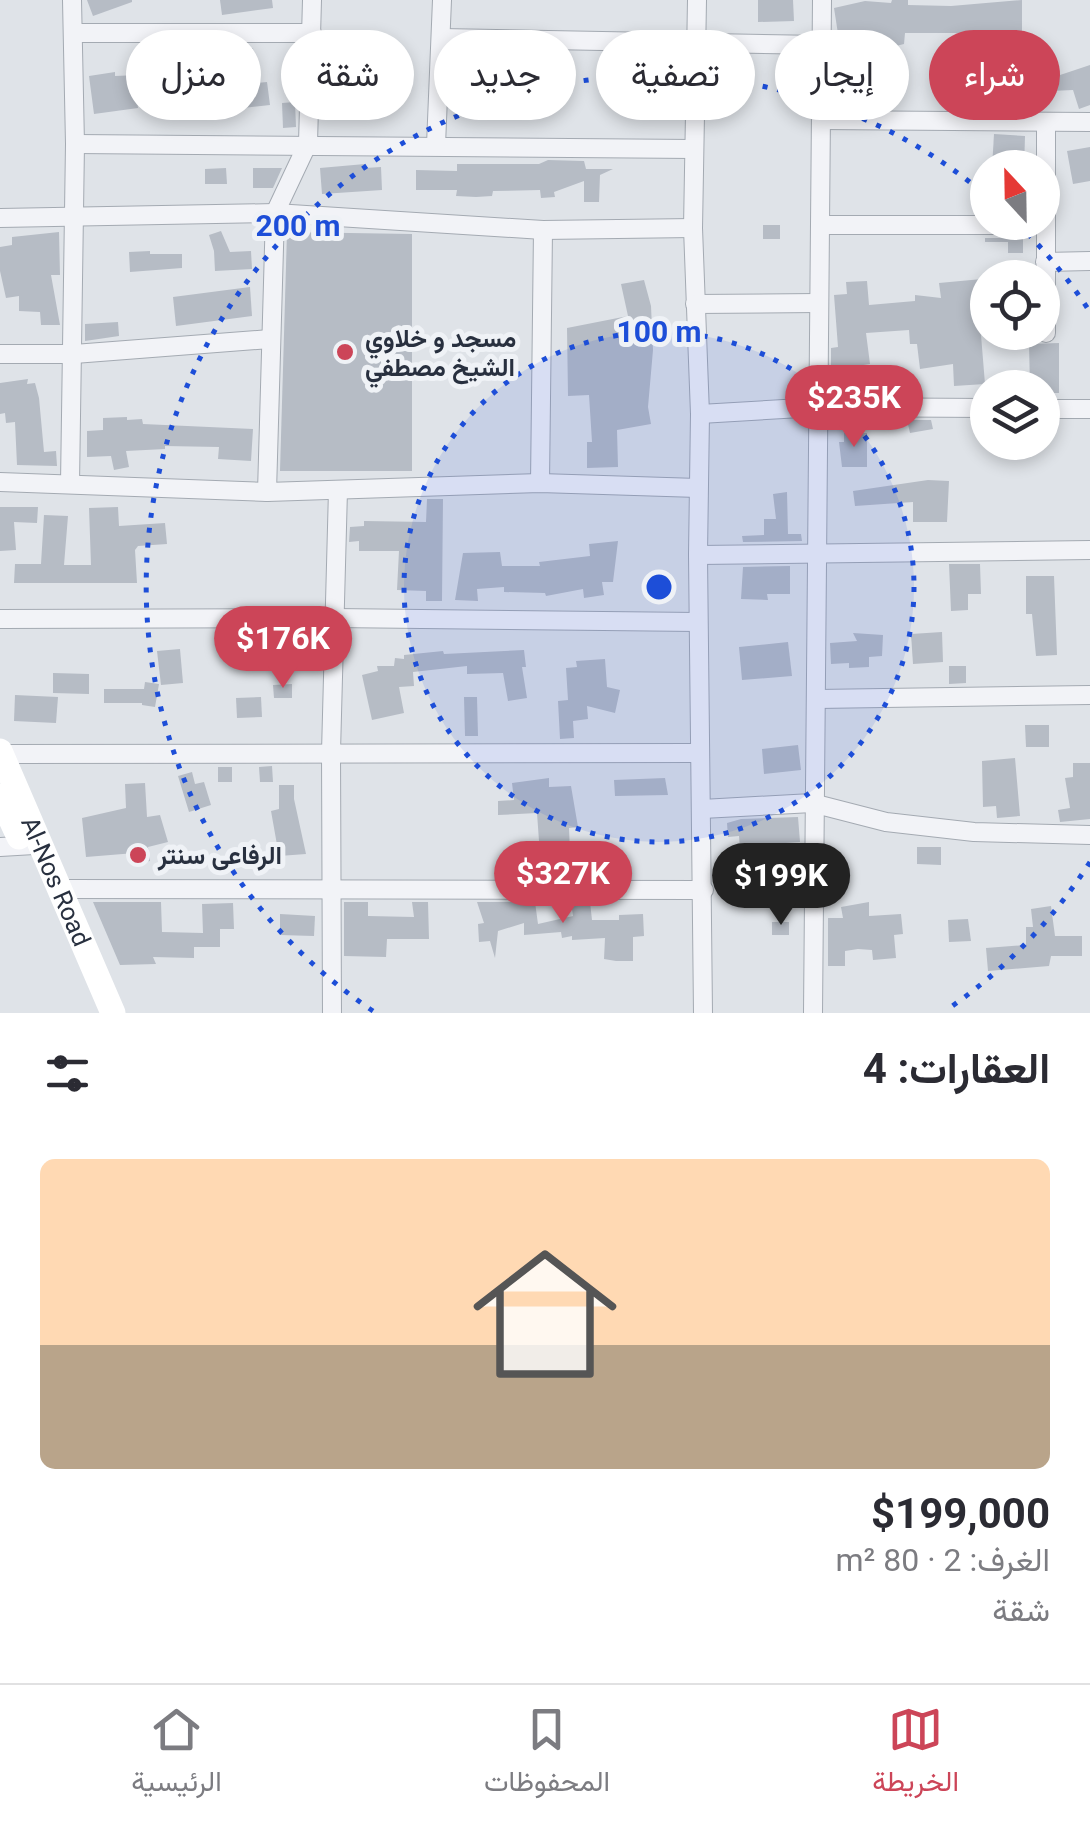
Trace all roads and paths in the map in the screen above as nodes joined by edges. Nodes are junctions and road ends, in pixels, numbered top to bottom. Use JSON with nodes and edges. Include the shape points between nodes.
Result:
{"nodes":[{"id":1,"x":72,"y":0,"type":"edge"},
{"id":2,"x":312,"y":0,"type":"edge"},
{"id":3,"x":442,"y":0,"type":"edge"},
{"id":4,"x":697,"y":0,"type":"edge"},
{"id":5,"x":822,"y":0,"type":"edge"},
{"id":6,"x":312,"y":30,"type":"edge"},
{"id":7,"x":441,"y":30,"type":"edge"},
{"id":8,"x":696,"y":30,"type":"edge"},
{"id":9,"x":821,"y":30,"type":"edge"},
{"id":10,"x":74,"y":33,"type":"junction"},
{"id":11,"x":281,"y":34,"type":"edge"},
{"id":12,"x":309,"y":120,"type":"edge"},
{"id":13,"x":437,"y":120,"type":"edge"},
{"id":14,"x":695,"y":120,"type":"edge"},
{"id":15,"x":821,"y":120,"type":"joint"},
{"id":16,"x":1046,"y":122,"type":"junction"},
{"id":17,"x":1090,"y":122,"type":"edge"},
{"id":18,"x":75,"y":144,"type":"junction"},
{"id":19,"x":308,"y":144,"type":"junction"},
{"id":20,"x":436,"y":145,"type":"junction"},
{"id":21,"x":694,"y":149,"type":"junction"},
{"id":22,"x":1046,"y":150,"type":"edge"},
{"id":23,"x":275,"y":213,"type":"junction"},
{"id":24,"x":0,"y":218,"type":"edge"},
{"id":25,"x":75,"y":219,"type":"junction"},
{"id":26,"x":822,"y":225,"type":"junction"},
{"id":27,"x":970,"y":225,"type":"edge"},
{"id":28,"x":693,"y":228,"type":"junction"},
{"id":29,"x":543,"y":230,"type":"junction"},
{"id":30,"x":1090,"y":261,"type":"edge"},
{"id":31,"x":1060,"y":262,"type":"edge"},
{"id":32,"x":818,"y":303,"type":"junction"},
{"id":33,"x":695,"y":304,"type":"junction"},
{"id":34,"x":270,"y":339,"type":"junction"},
{"id":35,"x":0,"y":354,"type":"edge"},
{"id":36,"x":74,"y":354,"type":"junction"},
{"id":37,"x":818,"y":407,"type":"junction"},
{"id":38,"x":970,"y":408,"type":"edge"},
{"id":39,"x":1060,"y":409,"type":"edge"},
{"id":40,"x":1090,"y":409,"type":"edge"},
{"id":41,"x":700,"y":414,"type":"junction"},
{"id":42,"x":0,"y":482,"type":"edge"},
{"id":43,"x":540,"y":483,"type":"junction"},
{"id":44,"x":70,"y":484,"type":"junction"},
{"id":45,"x":698,"y":488,"type":"junction"},
{"id":46,"x":338,"y":490,"type":"junction"},
{"id":47,"x":266,"y":492,"type":"junction"},
{"id":48,"x":1090,"y":550,"type":"edge"},
{"id":49,"x":819,"y":553,"type":"junction"},
{"id":50,"x":698,"y":556,"type":"junction"},
{"id":51,"x":334,"y":618,"type":"junction"},
{"id":52,"x":0,"y":620,"type":"edge"},
{"id":53,"x":698,"y":622,"type":"junction"},
{"id":54,"x":1090,"y":695,"type":"edge"},
{"id":55,"x":817,"y":698,"type":"junction"},
{"id":56,"x":1,"y":752,"type":"edge"},
{"id":57,"x":331,"y":752,"type":"junction"},
{"id":58,"x":700,"y":754,"type":"junction"},
{"id":59,"x":0,"y":796,"type":"edge"},
{"id":60,"x":812,"y":804,"type":"junction"},
{"id":61,"x":702,"y":809,"type":"junction"},
{"id":62,"x":1090,"y":834,"type":"edge"},
{"id":63,"x":21,"y":846,"type":"edge"},
{"id":64,"x":331,"y":888,"type":"junction"},
{"id":65,"x":59,"y":889,"type":"junction"},
{"id":66,"x":704,"y":890,"type":"junction"},
{"id":67,"x":94,"y":1013,"type":"edge"},
{"id":68,"x":114,"y":1013,"type":"edge"},
{"id":69,"x":332,"y":1013,"type":"edge"},
{"id":70,"x":704,"y":1013,"type":"edge"},
{"id":71,"x":812,"y":1013,"type":"edge"}],
"edges":[{"from":1,"to":10,"type":"street"},
{"from":2,"to":6,"type":"street"},
{"from":3,"to":7,"type":"street"},
{"from":4,"to":8,"type":"street"},
{"from":5,"to":9,"type":"street"},
{"from":10,"to":11,"type":"street"},
{"from":10,"to":18,"type":"street"},
{"from":12,"to":19,"type":"street"},
{"from":13,"to":20,"type":"street"},
{"from":14,"to":21,"type":"street"},
{"from":15,"to":16,"type":"street"},
{"from":15,"to":26,"type":"street"},
{"from":16,"to":17,"type":"street"},
{"from":16,"to":22,"type":"street"},
{"from":18,"to":19,"type":"street"},
{"from":18,"to":25,"type":"street"},
{"from":19,"to":20,"type":"street"},
{"from":19,"to":23,"type":"street"},
{"from":20,"to":21,"type":"street"},
{"from":21,"to":28,"type":"street"},
{"from":23,"to":25,"type":"street"},
{"from":23,"to":29,"type":"street"},
{"from":23,"to":34,"type":"street"},
{"from":24,"to":25,"type":"street"},
{"from":25,"to":36,"type":"street"},
{"from":26,"to":27,"type":"street"},
{"from":26,"to":32,"type":"street"},
{"from":28,"to":29,"type":"street"},
{"from":28,"to":33,"type":"street"},
{"from":29,"to":43,"type":"street"},
{"from":30,"to":31,"type":"street"},
{"from":32,"to":33,"type":"street"},
{"from":32,"to":37,"type":"street"},
{"from":33,"to":41,"type":"street"},
{"from":34,"to":36,"type":"street"},
{"from":34,"to":47,"type":"street"},
{"from":35,"to":36,"type":"street"},
{"from":36,"to":44,"type":"street"},
{"from":37,"to":38,"type":"street"},
{"from":37,"to":41,"type":"street"},
{"from":37,"to":49,"type":"street"},
{"from":39,"to":40,"type":"street"},
{"from":41,"to":45,"type":"street"},
{"from":42,"to":44,"type":"street"},
{"from":43,"to":45,"type":"street"},
{"from":43,"to":46,"type":"street"},
{"from":44,"to":47,"type":"street"},
{"from":45,"to":50,"type":"street"},
{"from":46,"to":47,"type":"street"},
{"from":46,"to":51,"type":"street"},
{"from":48,"to":49,"type":"street"},
{"from":49,"to":50,"type":"street"},
{"from":49,"to":55,"type":"street"},
{"from":50,"to":53,"type":"street"},
{"from":51,"to":52,"type":"street"},
{"from":51,"to":53,"type":"street"},
{"from":51,"to":57,"type":"street"},
{"from":53,"to":58,"type":"street"},
{"from":54,"to":55,"type":"street"},
{"from":55,"to":60,"type":"street"},
{"from":56,"to":57,"type":"street"},
{"from":56,"to":63,"type":"main road","name":"Al-Nos Road"},
{"from":57,"to":58,"type":"street"},
{"from":57,"to":64,"type":"street"},
{"from":58,"to":61,"type":"street"},
{"from":59,"to":63,"type":"main road","name":"Al-Nos Road"},
{"from":60,"to":61,"type":"street"},
{"from":60,"to":62,"type":"street","via":[[886,822],[974,832]]},
{"from":60,"to":71,"type":"street"},
{"from":61,"to":66,"type":"street"},
{"from":63,"to":65,"type":"main road","name":"Al-Nos Road"},
{"from":63,"to":67,"type":"main road","name":"Al-Nos Road"},
{"from":64,"to":65,"type":"street"},
{"from":64,"to":66,"type":"street"},
{"from":64,"to":69,"type":"street"},
{"from":65,"to":68,"type":"main road","name":"Al-Nos Road"},
{"from":66,"to":70,"type":"street"}]}
